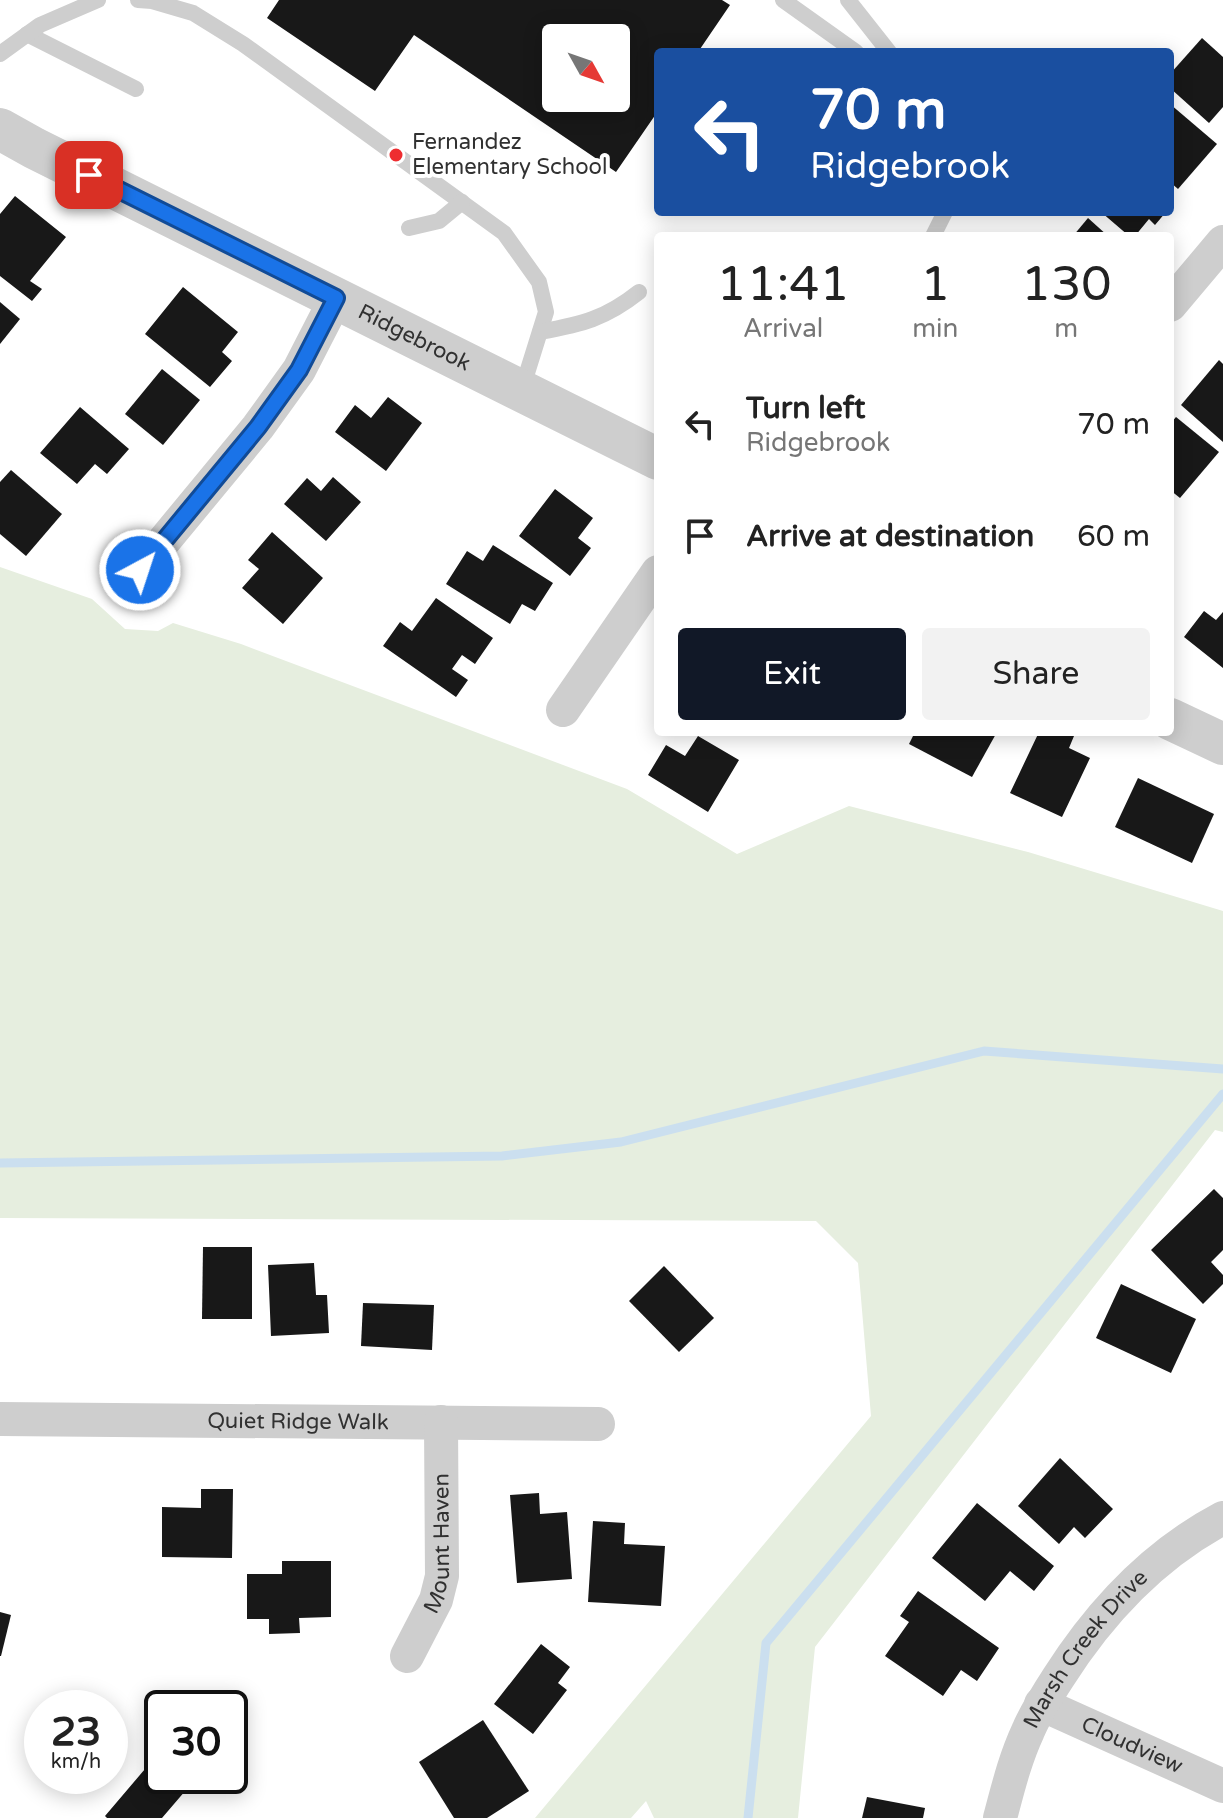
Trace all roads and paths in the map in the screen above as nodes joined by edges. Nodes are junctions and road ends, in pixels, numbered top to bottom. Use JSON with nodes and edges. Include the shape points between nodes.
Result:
{"nodes":[{"id":1,"x":98,"y":0,"type":"edge"},
{"id":2,"x":138,"y":0,"type":"edge"},
{"id":3,"x":783,"y":0,"type":"edge"},
{"id":4,"x":848,"y":0,"type":"edge"},
{"id":5,"x":27,"y":34,"type":"junction"},
{"id":6,"x":850,"y":48,"type":"edge"},
{"id":7,"x":886,"y":48,"type":"edge"},
{"id":8,"x":0,"y":54,"type":"edge"},
{"id":9,"x":136,"y":89,"type":"dead end"},
{"id":10,"x":0,"y":129,"type":"edge"},
{"id":11,"x":462,"y":202,"type":"junction"},
{"id":12,"x":409,"y":228,"type":"dead end"},
{"id":13,"x":1223,"y":242,"type":"edge"},
{"id":14,"x":639,"y":292,"type":"dead end"},
{"id":15,"x":336,"y":298,"type":"junction"},
{"id":16,"x":1174,"y":300,"type":"edge"},
{"id":17,"x":540,"y":332,"type":"junction"},
{"id":18,"x":522,"y":391,"type":"junction"},
{"id":19,"x":654,"y":457,"type":"edge"},
{"id":20,"x":140,"y":570,"type":"dead end"},
{"id":21,"x":654,"y":578,"type":"edge"},
{"id":22,"x":563,"y":710,"type":"dead end"},
{"id":23,"x":1174,"y":721,"type":"edge"},
{"id":24,"x":1223,"y":744,"type":"edge"},
{"id":25,"x":0,"y":1419,"type":"edge"},
{"id":26,"x":441,"y":1422,"type":"junction"},
{"id":27,"x":598,"y":1424,"type":"dead end"},
{"id":28,"x":1223,"y":1518,"type":"edge"},
{"id":29,"x":407,"y":1656,"type":"dead end"},
{"id":30,"x":1041,"y":1704,"type":"junction"},
{"id":31,"x":1223,"y":1786,"type":"edge"},
{"id":32,"x":1000,"y":1818,"type":"edge"}],
"edges":[{"from":1,"to":5,"type":"lane"},
{"from":2,"to":11,"type":"lane","via":[[193,13],[243,44]]},
{"from":3,"to":6,"type":"lane"},
{"from":4,"to":7,"type":"lane"},
{"from":5,"to":8,"type":"lane"},
{"from":5,"to":9,"type":"lane"},
{"from":10,"to":15,"type":"street","name":"Ridgebrook"},
{"from":11,"to":12,"type":"lane","via":[[439,221]]},
{"from":11,"to":17,"type":"lane","via":[[504,233],[539,282],[546,312]]},
{"from":13,"to":16,"type":"street"},
{"from":14,"to":17,"type":"lane","via":[[604,315]]},
{"from":15,"to":18,"type":"street","name":"Ridgebrook"},
{"from":15,"to":20,"type":"street","via":[[299,370],[258,427]]},
{"from":17,"to":18,"type":"lane"},
{"from":18,"to":19,"type":"street","name":"Ridgebrook"},
{"from":21,"to":22,"type":"street"},
{"from":23,"to":24,"type":"street"},
{"from":25,"to":26,"type":"street","name":"Quiet Ridge Walk"},
{"from":26,"to":27,"type":"street","name":"Quiet Ridge Walk"},
{"from":26,"to":29,"type":"street","name":"Mount Haven","via":[[442,1576],[436,1600]]},
{"from":28,"to":30,"type":"street","name":"Marsh Creek Drive","via":[[1171,1551],[1105,1611]]},
{"from":30,"to":31,"type":"street","name":"Cloudview"},
{"from":30,"to":32,"type":"street","name":"Marsh Creek Drive"}]}
